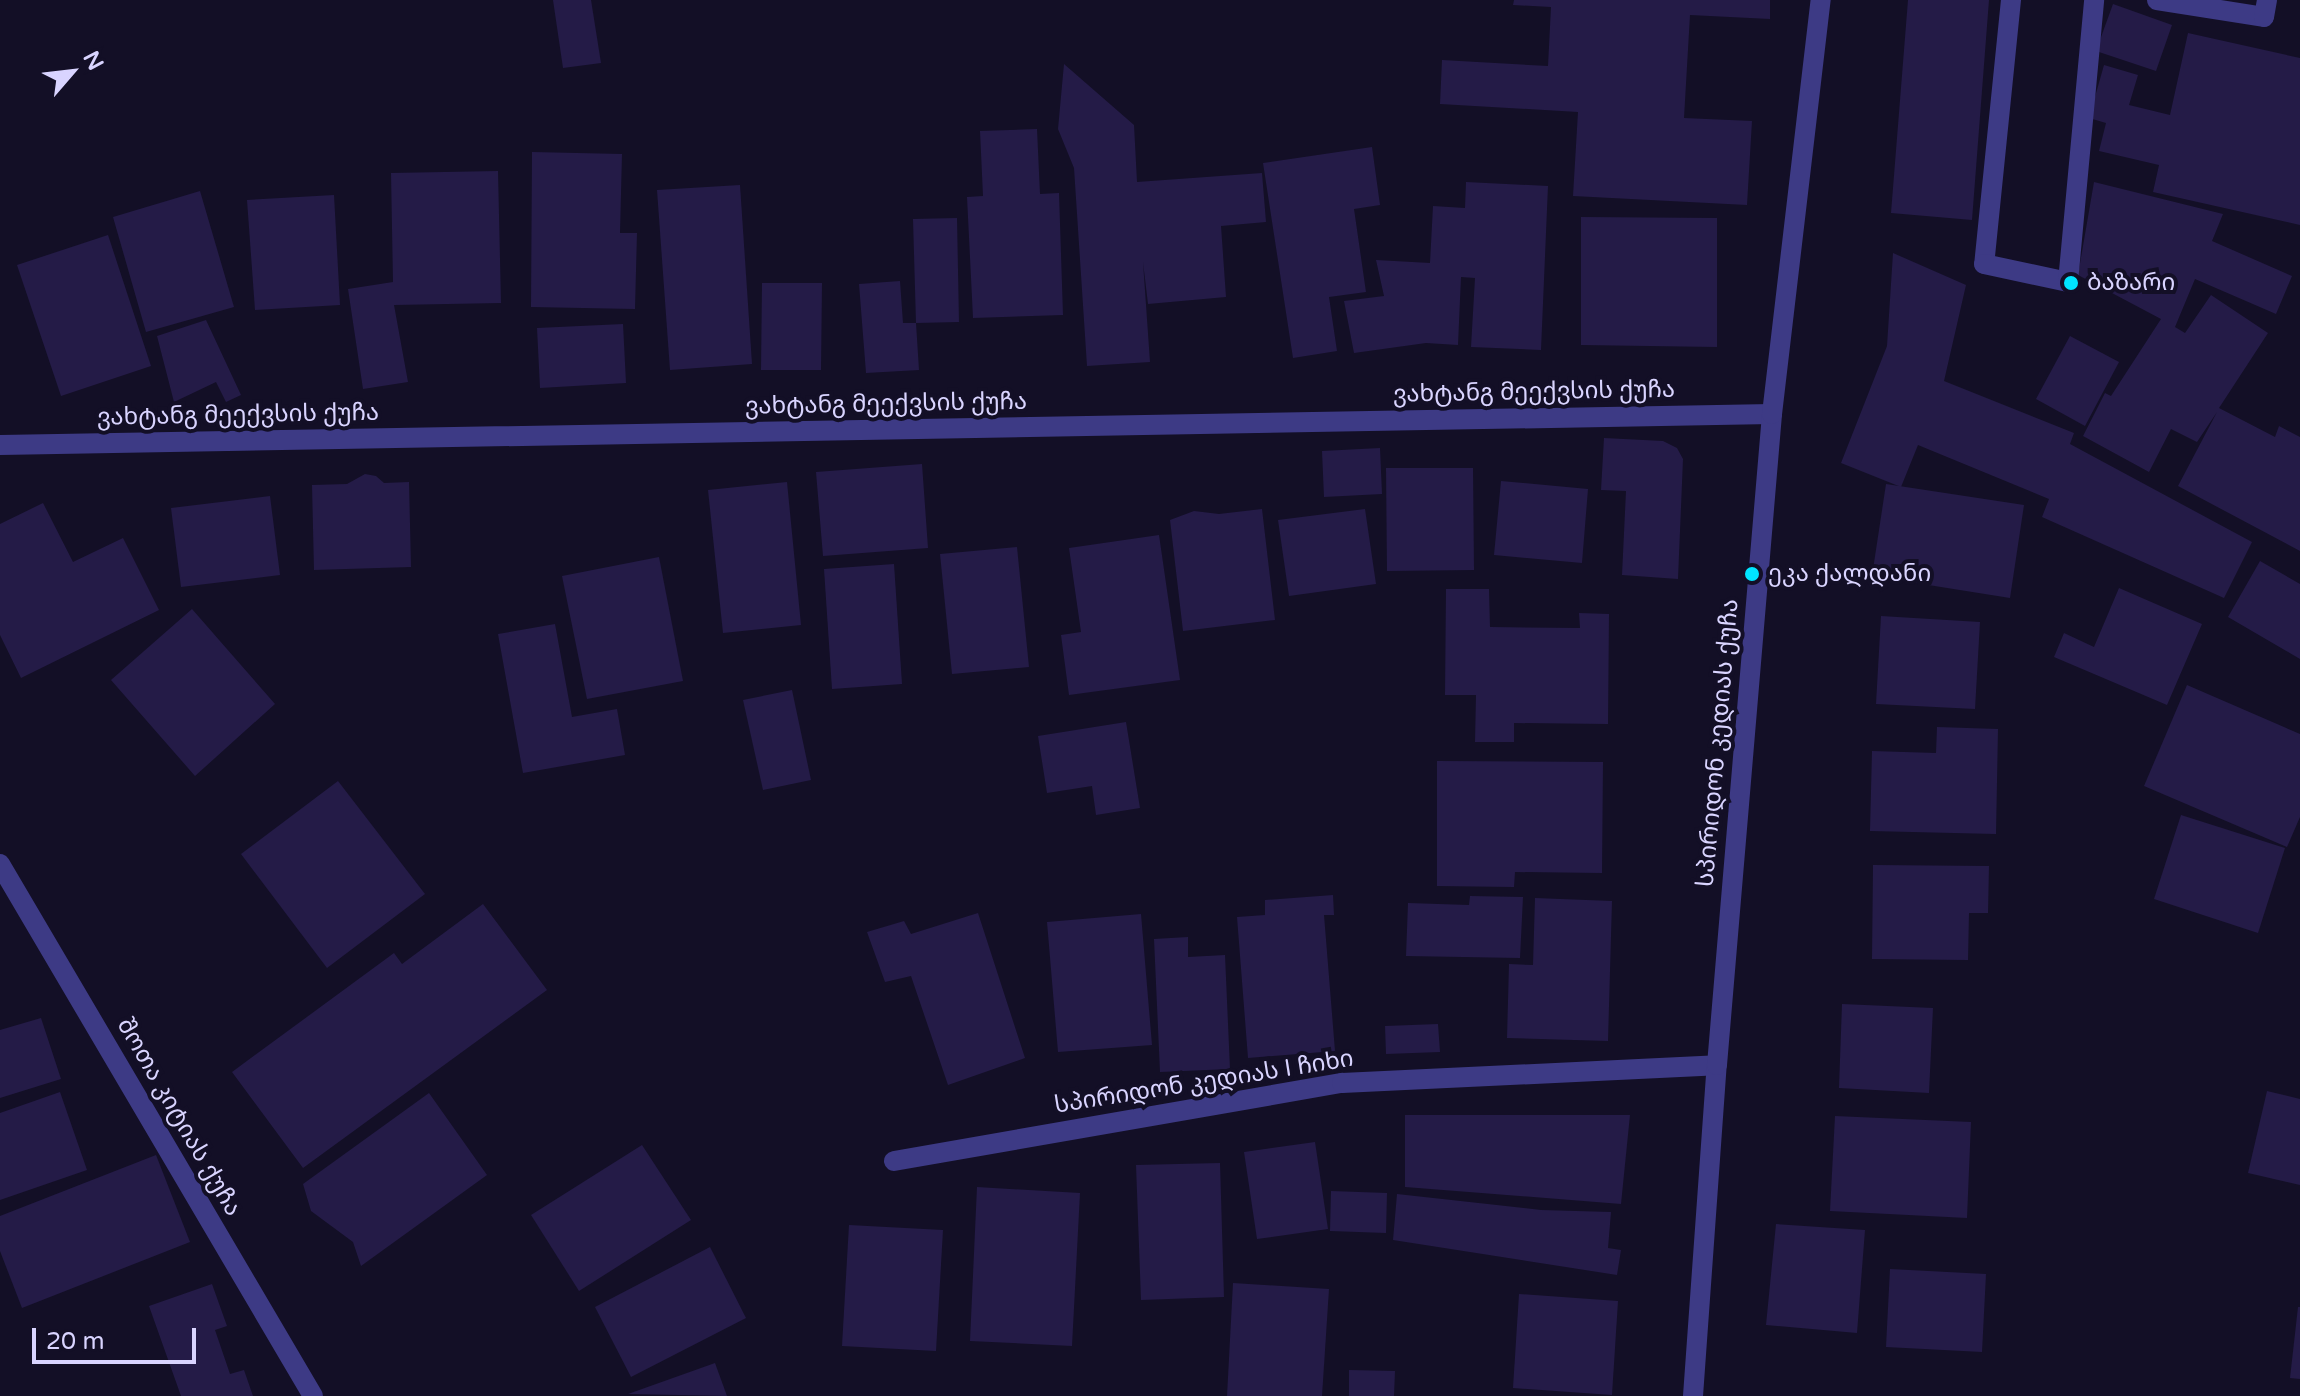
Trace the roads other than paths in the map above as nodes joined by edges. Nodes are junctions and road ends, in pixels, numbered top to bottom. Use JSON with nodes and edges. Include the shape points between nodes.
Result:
{"nodes":[{"id":1,"x":1821,"y":0,"type":"edge"},
{"id":2,"x":2011,"y":0,"type":"edge"},
{"id":3,"x":2094,"y":0,"type":"edge"},
{"id":4,"x":2157,"y":0,"type":"edge"},
{"id":5,"x":2267,"y":0,"type":"edge"},
{"id":6,"x":1772,"y":414,"type":"junction"},
{"id":7,"x":0,"y":445,"type":"edge"},
{"id":8,"x":0,"y":864,"type":"edge"},
{"id":9,"x":1717,"y":1065,"type":"junction"},
{"id":10,"x":894,"y":1161,"type":"dead end"},
{"id":11,"x":313,"y":1396,"type":"edge"},
{"id":12,"x":1693,"y":1396,"type":"edge"}],
"edges":[{"from":1,"to":6,"type":"street","name":"სპირიდონ კედიას ქუჩა"},
{"from":2,"to":3,"type":"street","via":[[1984,264],[2068,282]]},
{"from":4,"to":5,"type":"street","via":[[2264,17]]},
{"from":6,"to":7,"type":"street","name":"ვახტანგ მეექვსის ქუჩა"},
{"from":6,"to":9,"type":"street","name":"სპირიდონ კედიას ქუჩა"},
{"from":8,"to":11,"type":"street","name":"შოთა კიტიას ქუჩა"},
{"from":9,"to":10,"type":"street","name":"სპირიდონ კედიას I ჩიხი","via":[[1342,1083]]},
{"from":9,"to":12,"type":"street","name":"სპირიდონ კედიას ქუჩა"}]}
